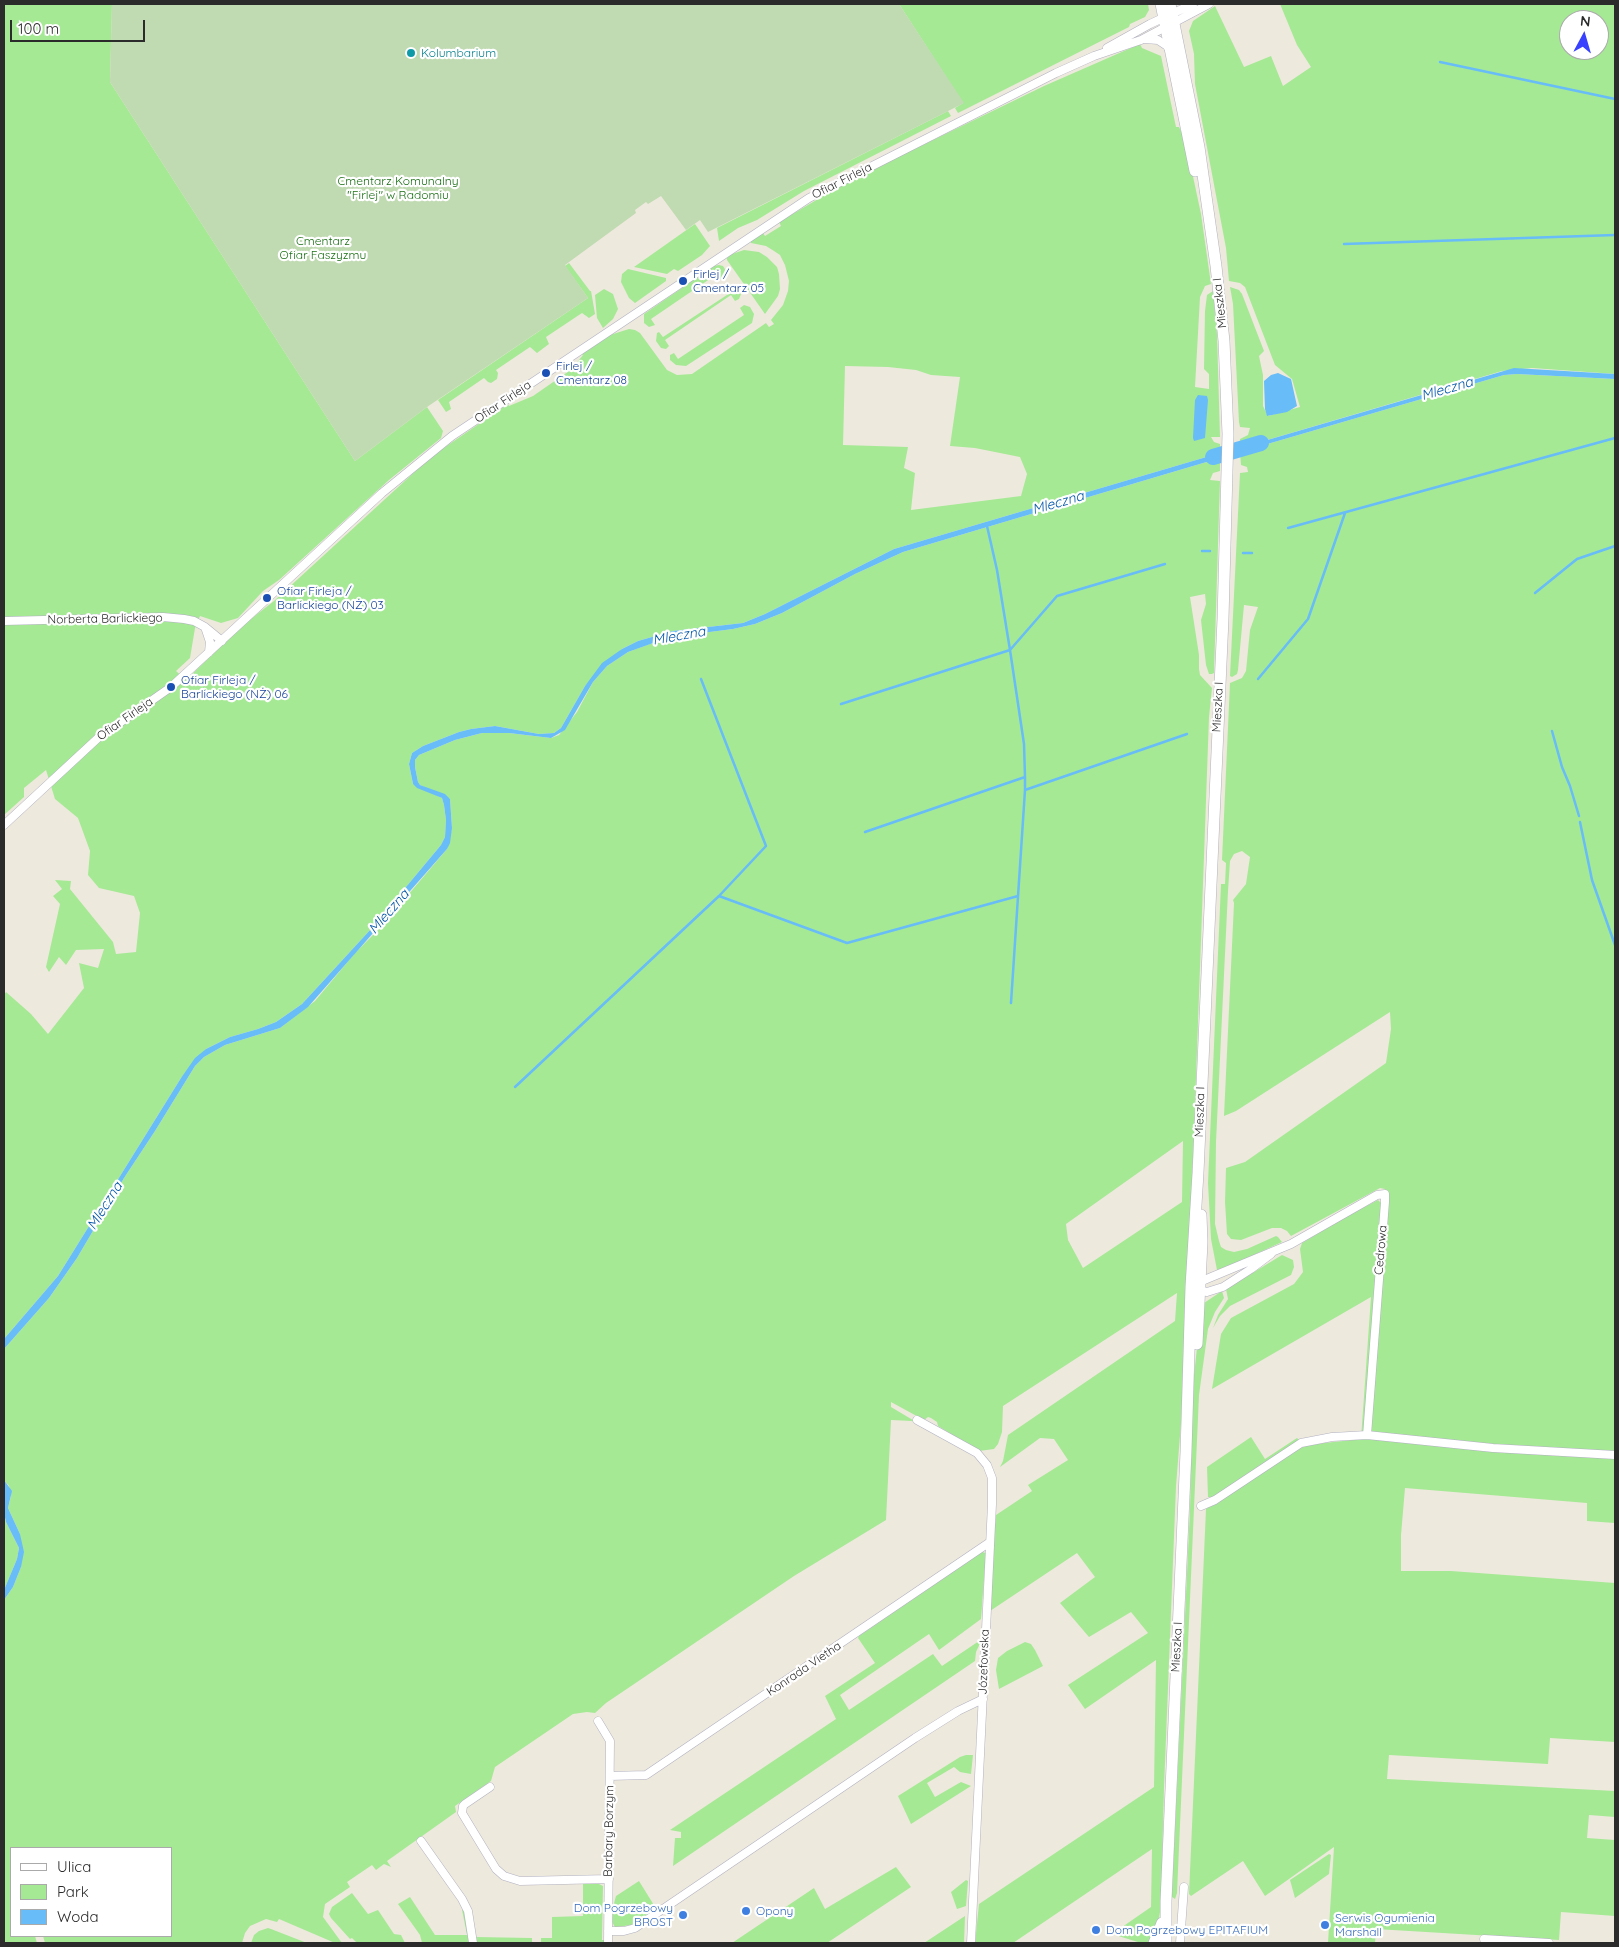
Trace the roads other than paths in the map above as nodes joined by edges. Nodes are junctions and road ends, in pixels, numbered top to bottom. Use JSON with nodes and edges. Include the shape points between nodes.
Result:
{"nodes":[{"id":1,"x":1161,"y":4,"type":"edge"},
{"id":2,"x":1193,"y":4,"type":"edge"},
{"id":3,"x":1209,"y":4,"type":"edge"},
{"id":4,"x":1169,"y":17,"type":"edge"},
{"id":5,"x":1141,"y":40,"type":"junction"},
{"id":6,"x":1172,"y":54,"type":"junction"},
{"id":7,"x":1094,"y":56,"type":"junction"},
{"id":8,"x":1213,"y":243,"type":"junction"},
{"id":9,"x":4,"y":621,"type":"edge"},
{"id":10,"x":205,"y":627,"type":"junction"},
{"id":11,"x":222,"y":641,"type":"junction"},
{"id":12,"x":209,"y":652,"type":"junction"},
{"id":13,"x":4,"y":825,"type":"edge"},
{"id":14,"x":1198,"y":1173,"type":"junction"},
{"id":15,"x":1271,"y":1254,"type":"junction"},
{"id":16,"x":1201,"y":1265,"type":"junction"},
{"id":17,"x":1212,"y":1276,"type":"junction"},
{"id":18,"x":1197,"y":1286,"type":"junction"},
{"id":19,"x":917,"y":1420,"type":"dead end"},
{"id":20,"x":1367,"y":1435,"type":"junction"},
{"id":21,"x":1615,"y":1455,"type":"edge"},
{"id":22,"x":1201,"y":1506,"type":"dead end"},
{"id":23,"x":990,"y":1542,"type":"junction"},
{"id":24,"x":983,"y":1699,"type":"junction"},
{"id":25,"x":598,"y":1721,"type":"dead end"},
{"id":26,"x":610,"y":1776,"type":"junction"},
{"id":27,"x":490,"y":1787,"type":"dead end"},
{"id":28,"x":421,"y":1842,"type":"dead end"},
{"id":29,"x":609,"y":1880,"type":"junction"},
{"id":30,"x":1184,"y":1887,"type":"dead end"},
{"id":31,"x":1166,"y":1901,"type":"junction"},
{"id":32,"x":1183,"y":1902,"type":"junction"},
{"id":33,"x":608,"y":1931,"type":"junction"},
{"id":34,"x":1484,"y":1939,"type":"dead end"},
{"id":35,"x":473,"y":1943,"type":"edge"},
{"id":36,"x":608,"y":1943,"type":"edge"},
{"id":37,"x":971,"y":1943,"type":"edge"},
{"id":38,"x":1154,"y":1943,"type":"edge"},
{"id":39,"x":1166,"y":1943,"type":"edge"},
{"id":40,"x":1180,"y":1943,"type":"edge"},
{"id":41,"x":1549,"y":1943,"type":"edge"}],
"edges":[{"from":1,"to":4,"type":"street","name":"Mieszka I"},
{"from":2,"to":4,"type":"street","name":"Ofiar Firleja"},
{"from":3,"to":4,"type":"street","name":"Ofiar Firleja"},
{"from":4,"to":5,"type":"street","name":"Ofiar Firleja"},
{"from":4,"to":6,"type":"street","name":"Mieszka I"},
{"from":4,"to":7,"type":"street","name":"Ofiar Firleja"},
{"from":4,"to":8,"type":"street","name":"Mieszka I","via":[[1197,138]]},
{"from":5,"to":6,"type":"street","name":"Ofiar Firleja","via":[[1158,40]]},
{"from":5,"to":7,"type":"street","name":"Ofiar Firleja"},
{"from":6,"to":8,"type":"street","name":"Mieszka I"},
{"from":7,"to":11,"type":"street","name":"Ofiar Firleja","via":[[846,178],[773,220],[446,440],[382,493]]},
{"from":8,"to":14,"type":"street","name":"Mieszka I","via":[[1224,341],[1228,477]]},
{"from":9,"to":10,"type":"street","name":"Norberta Barlickiego","via":[[163,618],[194,621]]},
{"from":10,"to":11,"type":"street","name":"Norberta Barlickiego"},
{"from":10,"to":12,"type":"street","via":[[210,642]]},
{"from":11,"to":12,"type":"street","name":"Ofiar Firleja"},
{"from":12,"to":13,"type":"street","name":"Ofiar Firleja","via":[[171,686],[98,738]]},
{"from":14,"to":16,"type":"street","name":"Mieszka I"},
{"from":14,"to":18,"type":"street","name":"Mieszka I"},
{"from":15,"to":17,"type":"street","name":"Cedrowa"},
{"from":15,"to":18,"type":"street","name":"Cedrowa","via":[[1223,1288],[1207,1292]]},
{"from":15,"to":20,"type":"street","name":"Cedrowa","via":[[1384,1194]]},
{"from":16,"to":17,"type":"street"},
{"from":16,"to":18,"type":"street","name":"Mieszka I"},
{"from":17,"to":18,"type":"street","name":"Cedrowa"},
{"from":18,"to":31,"type":"street","name":"Mieszka I","via":[[1197,1350],[1188,1392]]},
{"from":19,"to":23,"type":"street","name":"Józefowska","via":[[977,1453],[987,1465],[992,1478]]},
{"from":20,"to":21,"type":"street","via":[[1493,1448]]},
{"from":20,"to":22,"type":"street","via":[[1301,1443]]},
{"from":23,"to":24,"type":"street","name":"Józefowska"},
{"from":23,"to":26,"type":"street","name":"Konrada Vietha","via":[[646,1775]]},
{"from":24,"to":33,"type":"street","via":[[915,1738],[635,1928]]},
{"from":24,"to":37,"type":"street","name":"Józefowska"},
{"from":25,"to":26,"type":"street","name":"Barbary Borzym","via":[[610,1742]]},
{"from":26,"to":29,"type":"street","name":"Barbary Borzym"},
{"from":27,"to":29,"type":"street","via":[[465,1804],[462,1814],[504,1876],[520,1881]]},
{"from":28,"to":35,"type":"street","via":[[462,1898],[468,1910]]},
{"from":29,"to":33,"type":"street","name":"Barbary Borzym"},
{"from":30,"to":32,"type":"street"},
{"from":31,"to":32,"type":"street"},
{"from":31,"to":38,"type":"street"},
{"from":31,"to":39,"type":"street"},
{"from":32,"to":40,"type":"street"},
{"from":33,"to":36,"type":"street","name":"Barbary Borzym"},
{"from":34,"to":41,"type":"street"}]}
